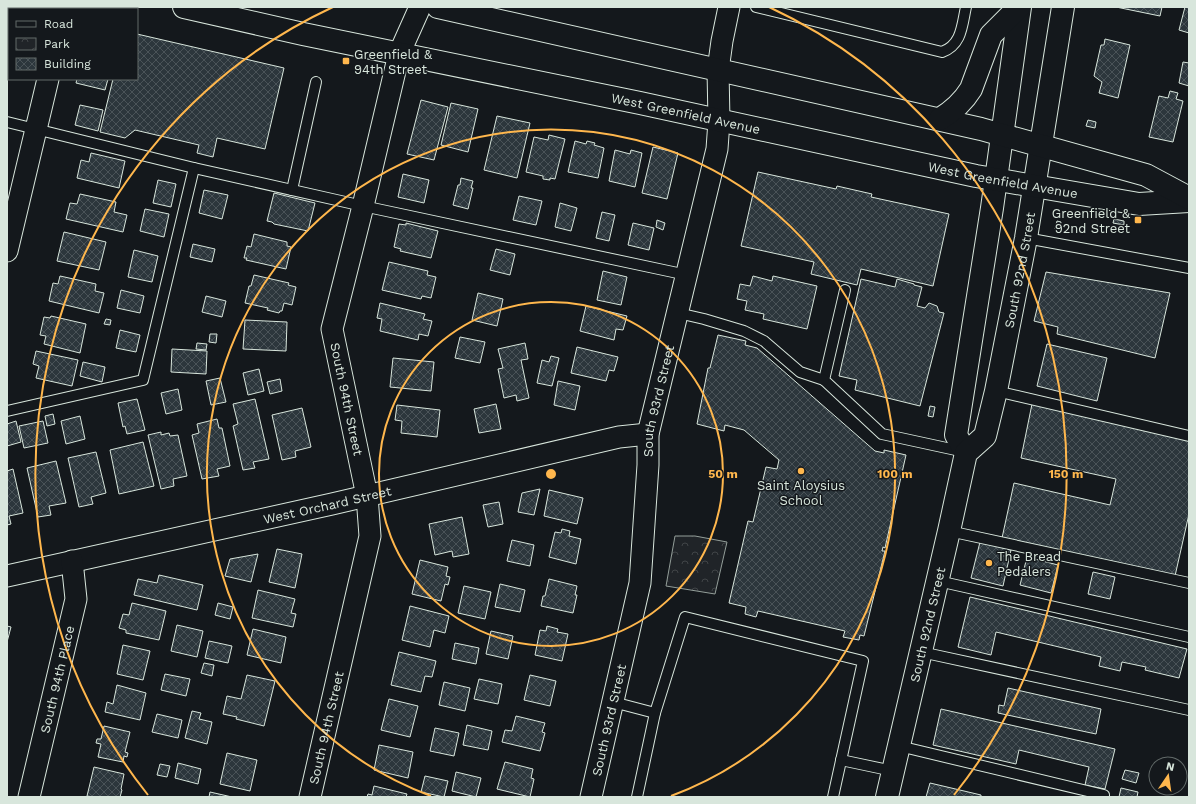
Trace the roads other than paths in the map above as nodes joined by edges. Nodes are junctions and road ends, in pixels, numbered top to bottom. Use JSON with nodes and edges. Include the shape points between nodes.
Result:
{"nodes":[{"id":1,"x":184,"y":7,"type":"edge"},
{"id":2,"x":420,"y":7,"type":"edge"},
{"id":3,"x":438,"y":7,"type":"edge"},
{"id":4,"x":729,"y":7,"type":"edge"},
{"id":5,"x":756,"y":7,"type":"edge"},
{"id":6,"x":966,"y":7,"type":"edge"},
{"id":7,"x":1019,"y":7,"type":"edge"},
{"id":8,"x":1063,"y":7,"type":"edge"},
{"id":9,"x":768,"y":8,"type":"edge"},
{"id":10,"x":399,"y":54,"type":"junction"},
{"id":11,"x":718,"y":70,"type":"junction"},
{"id":12,"x":48,"y":80,"type":"edge"},
{"id":13,"x":316,"y":82,"type":"dead end"},
{"id":14,"x":940,"y":119,"type":"junction"},
{"id":15,"x":719,"y":121,"type":"junction"},
{"id":16,"x":7,"y":122,"type":"edge"},
{"id":17,"x":36,"y":129,"type":"junction"},
{"id":18,"x":1002,"y":135,"type":"junction"},
{"id":19,"x":1040,"y":146,"type":"junction"},
{"id":20,"x":194,"y":168,"type":"junction"},
{"id":21,"x":996,"y":179,"type":"junction"},
{"id":22,"x":1034,"y":186,"type":"junction"},
{"id":23,"x":292,"y":190,"type":"junction"},
{"id":24,"x":1189,"y":198,"type":"edge"},
{"id":25,"x":1189,"y":201,"type":"edge"},
{"id":26,"x":363,"y":206,"type":"junction"},
{"id":27,"x":1026,"y":238,"type":"junction"},
{"id":28,"x":7,"y":251,"type":"edge"},
{"id":29,"x":1189,"y":268,"type":"edge"},
{"id":30,"x":687,"y":274,"type":"junction"},
{"id":31,"x":845,"y":290,"type":"dead end"},
{"id":32,"x":678,"y":313,"type":"junction"},
{"id":33,"x":824,"y":380,"type":"junction"},
{"id":34,"x":996,"y":391,"type":"junction"},
{"id":35,"x":7,"y":411,"type":"edge"},
{"id":36,"x":648,"y":434,"type":"junction"},
{"id":37,"x":1189,"y":436,"type":"edge"},
{"id":38,"x":966,"y":453,"type":"junction"},
{"id":39,"x":367,"y":496,"type":"junction"},
{"id":40,"x":950,"y":532,"type":"junction"},
{"id":41,"x":72,"y":561,"type":"junction"},
{"id":42,"x":7,"y":576,"type":"edge"},
{"id":43,"x":938,"y":581,"type":"junction"},
{"id":44,"x":1189,"y":583,"type":"edge"},
{"id":45,"x":1189,"y":636,"type":"edge"},
{"id":46,"x":921,"y":652,"type":"junction"},
{"id":47,"x":613,"y":702,"type":"junction"},
{"id":48,"x":1189,"y":710,"type":"edge"},
{"id":49,"x":655,"y":713,"type":"junction"},
{"id":50,"x":899,"y":746,"type":"junction"},
{"id":51,"x":841,"y":760,"type":"junction"},
{"id":52,"x":893,"y":771,"type":"junction"},
{"id":53,"x":1104,"y":795,"type":"dead end"},
{"id":54,"x":29,"y":797,"type":"edge"},
{"id":55,"x":310,"y":797,"type":"edge"},
{"id":56,"x":591,"y":797,"type":"edge"},
{"id":57,"x":637,"y":797,"type":"edge"},
{"id":58,"x":833,"y":797,"type":"edge"},
{"id":59,"x":887,"y":797,"type":"edge"}],
"edges":[{"from":1,"to":10,"type":"main road","name":"West Greenfield Avenue"},
{"from":2,"to":10,"type":"street","name":"South 94th Street"},
{"from":3,"to":11,"type":"main road"},
{"from":4,"to":11,"type":"street","name":"South 93rd Street"},
{"from":5,"to":9,"type":"lane"},
{"from":6,"to":9,"type":"lane","via":[[961,32],[956,42],[950,49],[942,52]]},
{"from":7,"to":14,"type":"main road","via":[[991,35],[966,97],[953,111]]},
{"from":7,"to":18,"type":"main road"},
{"from":8,"to":19,"type":"main road","name":"South 92nd Street"},
{"from":10,"to":15,"type":"main road","name":"West Greenfield Avenue"},
{"from":10,"to":26,"type":"street","name":"South 94th Street"},
{"from":11,"to":14,"type":"main road"},
{"from":11,"to":15,"type":"street","name":"South 93rd Street"},
{"from":12,"to":17,"type":"street"},
{"from":13,"to":23,"type":"lane"},
{"from":14,"to":18,"type":"main road"},
{"from":15,"to":21,"type":"main road","name":"West Greenfield Avenue"},
{"from":15,"to":30,"type":"street","name":"South 93rd Street","via":[[717,149]]},
{"from":16,"to":17,"type":"lane"},
{"from":17,"to":20,"type":"lane"},
{"from":17,"to":28,"type":"street"},
{"from":18,"to":19,"type":"main road"},
{"from":18,"to":21,"type":"main road"},
{"from":19,"to":22,"type":"main road","name":"South 92nd Street"},
{"from":19,"to":24,"type":"main road","via":[[1146,175]]},
{"from":20,"to":23,"type":"lane"},
{"from":20,"to":35,"type":"lane","via":[[143,380]]},
{"from":21,"to":22,"type":"main road","name":"West Greenfield Avenue"},
{"from":21,"to":38,"type":"main road","via":[[956,435]]},
{"from":22,"to":25,"type":"main road","name":"West Greenfield Avenue","via":[[1140,204]]},
{"from":22,"to":27,"type":"main road","name":"South 92nd Street"},
{"from":23,"to":26,"type":"lane"},
{"from":26,"to":30,"type":"lane"},
{"from":26,"to":39,"type":"street","name":"South 94th Street","via":[[332,329]]},
{"from":27,"to":29,"type":"lane"},
{"from":27,"to":34,"type":"main road","name":"South 92nd Street"},
{"from":30,"to":32,"type":"street","name":"South 93rd Street"},
{"from":31,"to":33,"type":"lane"},
{"from":32,"to":33,"type":"lane","via":[[744,331],[764,341],[800,372]]},
{"from":32,"to":36,"type":"street","name":"South 93rd Street"},
{"from":33,"to":38,"type":"lane","via":[[882,434]]},
{"from":34,"to":37,"type":"lane"},
{"from":34,"to":38,"type":"main road","name":"South 92nd Street","via":[[985,436]]},
{"from":36,"to":39,"type":"street","name":"West Orchard Street","via":[[619,437]]},
{"from":36,"to":47,"type":"street","name":"South 93rd Street","via":[[640,583]]},
{"from":38,"to":40,"type":"main road","name":"South 92nd Street"},
{"from":39,"to":41,"type":"street","name":"West Orchard Street"},
{"from":39,"to":55,"type":"street","name":"South 94th Street","via":[[370,536]]},
{"from":40,"to":43,"type":"main road","name":"South 92nd Street"},
{"from":40,"to":44,"type":"lane"},
{"from":41,"to":42,"type":"street","name":"West Orchard Street"},
{"from":41,"to":54,"type":"street","name":"South 94th Place","via":[[76,599]]},
{"from":43,"to":45,"type":"lane"},
{"from":43,"to":46,"type":"main road","name":"South 92nd Street"},
{"from":46,"to":48,"type":"lane"},
{"from":46,"to":50,"type":"main road","name":"South 92nd Street"},
{"from":47,"to":49,"type":"lane"},
{"from":47,"to":56,"type":"street","name":"South 93rd Street"},
{"from":49,"to":51,"type":"lane","via":[[685,617],[863,662]]},
{"from":49,"to":57,"type":"lane"},
{"from":50,"to":52,"type":"main road","name":"South 92nd Street"},
{"from":50,"to":53,"type":"lane"},
{"from":51,"to":52,"type":"lane"},
{"from":51,"to":58,"type":"lane"},
{"from":52,"to":59,"type":"main road","name":"South 92nd Street"}]}
